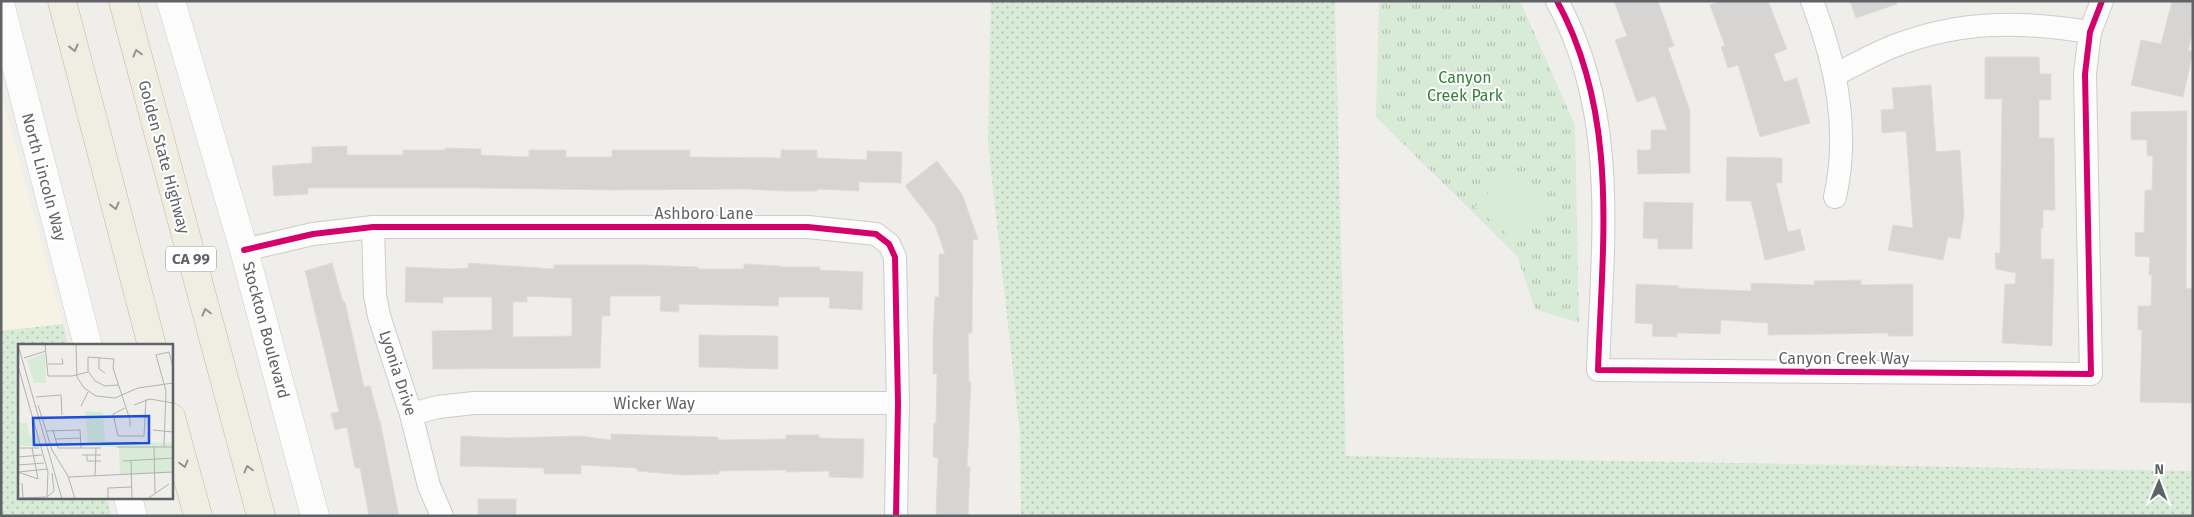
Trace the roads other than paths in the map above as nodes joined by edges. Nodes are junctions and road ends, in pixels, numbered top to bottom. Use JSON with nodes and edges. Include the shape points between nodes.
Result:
{"nodes":[{"id":1,"x":62,"y":1,"type":"edge"},
{"id":2,"x":123,"y":1,"type":"edge"},
{"id":3,"x":171,"y":1,"type":"edge"},
{"id":4,"x":1557,"y":1,"type":"edge"},
{"id":5,"x":1812,"y":1,"type":"edge"},
{"id":6,"x":2102,"y":1,"type":"edge"},
{"id":7,"x":1,"y":7,"type":"edge"},
{"id":8,"x":2090,"y":32,"type":"junction"},
{"id":9,"x":1835,"y":75,"type":"junction"},
{"id":10,"x":1835,"y":197,"type":"dead end"},
{"id":11,"x":373,"y":227,"type":"junction"},
{"id":12,"x":244,"y":250,"type":"junction"},
{"id":13,"x":87,"y":344,"type":"edge"},
{"id":14,"x":151,"y":344,"type":"edge"},
{"id":15,"x":898,"y":403,"type":"junction"},
{"id":16,"x":411,"y":414,"type":"junction"},
{"id":17,"x":172,"y":421,"type":"edge"},
{"id":18,"x":129,"y":500,"type":"edge"},
{"id":19,"x":133,"y":516,"type":"edge"},
{"id":20,"x":198,"y":516,"type":"edge"},
{"id":21,"x":261,"y":516,"type":"edge"},
{"id":22,"x":315,"y":516,"type":"edge"},
{"id":23,"x":442,"y":516,"type":"edge"},
{"id":24,"x":896,"y":516,"type":"edge"}],
"edges":[{"from":1,"to":14,"type":"highway","one_way":true},
{"from":21,"to":2,"type":"highway","name":"Golden State Highway","number":"CA 99","one_way":true},
{"from":3,"to":12,"type":"street","name":"Stockton Boulevard"},
{"from":4,"to":8,"type":"street","name":"Canyon Creek Way","via":[[1584,61],[1601,142],[1603,181],[1598,370],[2091,374],[2085,74]]},
{"from":5,"to":9,"type":"street"},
{"from":6,"to":8,"type":"street","name":"Canyon Creek Way"},
{"from":7,"to":13,"type":"street","name":"North Lincoln Way"},
{"from":8,"to":9,"type":"street","via":[[2022,23],[1959,27],[1893,46]]},
{"from":9,"to":10,"type":"street","via":[[1842,141]]},
{"from":11,"to":12,"type":"street","name":"Ashboro Lane","via":[[313,234]]},
{"from":11,"to":15,"type":"street","name":"Ashboro Lane","via":[[808,227],[876,234],[889,244],[895,257]]},
{"from":11,"to":16,"type":"street","name":"Lyonia Drive","via":[[375,295],[379,316]]},
{"from":12,"to":22,"type":"street","name":"Stockton Boulevard"},
{"from":15,"to":16,"type":"street","name":"Wicker Way","via":[[474,403]]},
{"from":15,"to":24,"type":"street","name":"Ashboro Lane"},
{"from":16,"to":23,"type":"street","name":"Lyonia Drive","via":[[429,486]]},
{"from":17,"to":20,"type":"highway","one_way":true},
{"from":18,"to":19,"type":"street"}]}
